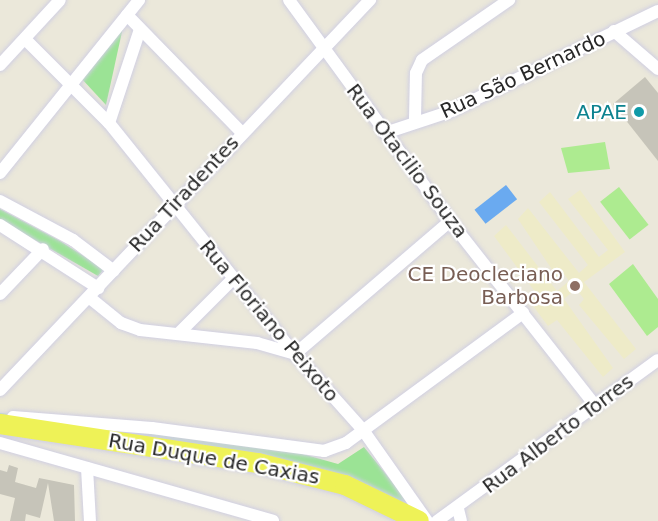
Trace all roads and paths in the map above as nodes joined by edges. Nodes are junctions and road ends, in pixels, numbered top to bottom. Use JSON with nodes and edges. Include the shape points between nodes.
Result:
{"nodes":[{"id":1,"x":60,"y":0,"type":"edge"},
{"id":2,"x":139,"y":0,"type":"edge"},
{"id":3,"x":289,"y":0,"type":"edge"},
{"id":4,"x":370,"y":0,"type":"edge"},
{"id":5,"x":509,"y":0,"type":"edge"},
{"id":6,"x":658,"y":11,"type":"edge"},
{"id":7,"x":127,"y":15,"type":"junction"},
{"id":8,"x":140,"y":29,"type":"junction"},
{"id":9,"x":614,"y":31,"type":"junction"},
{"id":10,"x":26,"y":40,"type":"junction"},
{"id":11,"x":324,"y":48,"type":"junction"},
{"id":12,"x":0,"y":65,"type":"edge"},
{"id":13,"x":658,"y":69,"type":"edge"},
{"id":14,"x":71,"y":82,"type":"junction"},
{"id":15,"x":415,"y":119,"type":"junction"},
{"id":16,"x":109,"y":123,"type":"junction"},
{"id":17,"x":241,"y":132,"type":"junction"},
{"id":18,"x":385,"y":133,"type":"junction"},
{"id":19,"x":0,"y":173,"type":"edge"},
{"id":20,"x":0,"y":201,"type":"edge"},
{"id":21,"x":173,"y":205,"type":"junction"},
{"id":22,"x":30,"y":217,"type":"junction"},
{"id":23,"x":450,"y":221,"type":"junction"},
{"id":24,"x":0,"y":225,"type":"edge"},
{"id":25,"x":20,"y":234,"type":"junction"},
{"id":26,"x":43,"y":249,"type":"junction"},
{"id":27,"x":114,"y":271,"type":"junction"},
{"id":28,"x":233,"y":279,"type":"junction"},
{"id":29,"x":98,"y":288,"type":"junction"},
{"id":30,"x":0,"y":294,"type":"edge"},
{"id":31,"x":90,"y":298,"type":"junction"},
{"id":32,"x":523,"y":313,"type":"junction"},
{"id":33,"x":178,"y":334,"type":"junction"},
{"id":34,"x":295,"y":354,"type":"junction"},
{"id":35,"x":658,"y":360,"type":"edge"},
{"id":36,"x":0,"y":390,"type":"edge"},
{"id":37,"x":595,"y":405,"type":"junction"},
{"id":38,"x":0,"y":416,"type":"edge"},
{"id":39,"x":0,"y":424,"type":"edge"},
{"id":40,"x":363,"y":430,"type":"junction"},
{"id":41,"x":0,"y":443,"type":"edge"},
{"id":42,"x":87,"y":468,"type":"junction"},
{"id":43,"x":459,"y":515,"type":"edge"},
{"id":44,"x":90,"y":521,"type":"edge"},
{"id":45,"x":273,"y":521,"type":"edge"},
{"id":46,"x":419,"y":521,"type":"edge"},
{"id":47,"x":427,"y":521,"type":"edge"},
{"id":48,"x":437,"y":521,"type":"edge"}],
"edges":[{"from":1,"to":10,"type":"street"},
{"from":2,"to":7,"type":"street"},
{"from":3,"to":11,"type":"street","name":"Rua Otacilio Souza"},
{"from":4,"to":11,"type":"street","name":"Rua Tiradentes"},
{"from":5,"to":15,"type":"street","via":[[422,60],[416,73]]},
{"from":6,"to":9,"type":"street","name":"Rua São Bernardo"},
{"from":7,"to":8,"type":"street"},
{"from":7,"to":14,"type":"street"},
{"from":8,"to":16,"type":"street"},
{"from":8,"to":17,"type":"street"},
{"from":9,"to":13,"type":"street"},
{"from":9,"to":15,"type":"street","name":"Rua São Bernardo","via":[[449,111]]},
{"from":10,"to":12,"type":"street"},
{"from":10,"to":14,"type":"street","name":"Rua Floriano Peixoto"},
{"from":11,"to":17,"type":"street","name":"Rua Tiradentes"},
{"from":11,"to":18,"type":"street","name":"Rua Otacilio Souza"},
{"from":14,"to":16,"type":"street","name":"Rua Floriano Peixoto"},
{"from":14,"to":19,"type":"street"},
{"from":15,"to":18,"type":"street","name":"Rua São Bernardo"},
{"from":16,"to":21,"type":"street","name":"Rua Floriano Peixoto"},
{"from":17,"to":21,"type":"street","name":"Rua Tiradentes"},
{"from":18,"to":23,"type":"street","name":"Rua Otacilio Souza"},
{"from":20,"to":22,"type":"street"},
{"from":21,"to":27,"type":"street","name":"Rua Tiradentes"},
{"from":21,"to":28,"type":"street","name":"Rua Floriano Peixoto"},
{"from":22,"to":25,"type":"street"},
{"from":22,"to":27,"type":"street"},
{"from":23,"to":32,"type":"street","name":"Rua Otacilio Souza"},
{"from":23,"to":34,"type":"street"},
{"from":24,"to":25,"type":"street"},
{"from":25,"to":26,"type":"street"},
{"from":26,"to":29,"type":"street"},
{"from":26,"to":30,"type":"street"},
{"from":27,"to":29,"type":"street","name":"Rua Tiradentes"},
{"from":28,"to":33,"type":"street"},
{"from":28,"to":34,"type":"street","name":"Rua Floriano Peixoto"},
{"from":29,"to":31,"type":"street","name":"Rua Tiradentes"},
{"from":31,"to":33,"type":"street","via":[[130,327]]},
{"from":31,"to":36,"type":"street","name":"Rua Tiradentes"},
{"from":32,"to":37,"type":"street","name":"Rua Otacilio Souza"},
{"from":32,"to":40,"type":"street","name":"Rua Duque de Caxias"},
{"from":33,"to":34,"type":"street","via":[[257,343]]},
{"from":34,"to":40,"type":"street","name":"Rua Floriano Peixoto"},
{"from":35,"to":37,"type":"street","name":"Rua Alberto Torres"},
{"from":37,"to":43,"type":"street","name":"Rua Alberto Torres"},
{"from":38,"to":40,"type":"street","name":"Rua Duque de Caxias","via":[[152,428],[311,451],[335,449]]},
{"from":39,"to":46,"type":"main road","name":"Rua Duque de Caxias","via":[[258,463],[345,485]]},
{"from":40,"to":47,"type":"street","name":"Rua Floriano Peixoto"},
{"from":41,"to":42,"type":"street","name":"Rua Duque de Caxias"},
{"from":42,"to":44,"type":"street"},
{"from":42,"to":45,"type":"street","name":"Rua Duque de Caxias"},
{"from":43,"to":48,"type":"street","name":"Rua Alberto Torres"}]}
